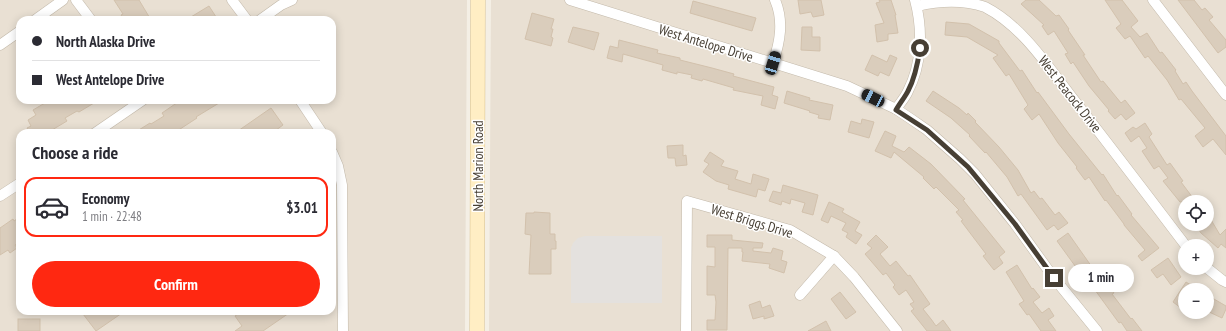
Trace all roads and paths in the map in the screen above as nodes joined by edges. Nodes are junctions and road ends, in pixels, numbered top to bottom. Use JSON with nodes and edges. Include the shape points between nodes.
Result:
{"nodes":[{"id":1,"x":63,"y":0,"type":"edge"},
{"id":2,"x":76,"y":0,"type":"edge"},
{"id":3,"x":232,"y":0,"type":"edge"},
{"id":4,"x":292,"y":0,"type":"edge"},
{"id":5,"x":478,"y":0,"type":"edge"},
{"id":6,"x":570,"y":0,"type":"edge"},
{"id":7,"x":775,"y":0,"type":"edge"},
{"id":8,"x":1153,"y":0,"type":"edge"},
{"id":9,"x":916,"y":3,"type":"edge"},
{"id":10,"x":41,"y":16,"type":"edge"},
{"id":11,"x":88,"y":16,"type":"edge"},
{"id":12,"x":244,"y":16,"type":"edge"},
{"id":13,"x":266,"y":16,"type":"edge"},
{"id":14,"x":16,"y":34,"type":"edge"},
{"id":15,"x":0,"y":45,"type":"edge"},
{"id":16,"x":773,"y":63,"type":"junction"},
{"id":17,"x":1226,"y":95,"type":"edge"},
{"id":18,"x":138,"y":104,"type":"edge"},
{"id":19,"x":303,"y":104,"type":"edge"},
{"id":20,"x":896,"y":110,"type":"junction"},
{"id":21,"x":101,"y":129,"type":"edge"},
{"id":22,"x":319,"y":129,"type":"edge"},
{"id":23,"x":336,"y":161,"type":"edge"},
{"id":24,"x":16,"y":186,"type":"edge"},
{"id":25,"x":0,"y":196,"type":"edge"},
{"id":26,"x":1181,"y":239,"type":"edge"},
{"id":27,"x":834,"y":256,"type":"junction"},
{"id":28,"x":1214,"y":274,"type":"edge"},
{"id":29,"x":1226,"y":282,"type":"edge"},
{"id":30,"x":800,"y":295,"type":"dead end"},
{"id":31,"x":343,"y":331,"type":"edge"},
{"id":32,"x":477,"y":331,"type":"edge"},
{"id":33,"x":686,"y":331,"type":"edge"},
{"id":34,"x":898,"y":331,"type":"edge"},
{"id":35,"x":1097,"y":331,"type":"edge"}],
"edges":[{"from":1,"to":10,"type":"street"},
{"from":2,"to":11,"type":"street"},
{"from":3,"to":12,"type":"street"},
{"from":4,"to":13,"type":"street"},
{"from":5,"to":32,"type":"main road","name":"North Marion Road"},
{"from":6,"to":16,"type":"street","name":"West Antelope Drive"},
{"from":7,"to":16,"type":"street","via":[[780,36]]},
{"from":8,"to":17,"type":"street"},
{"from":9,"to":20,"type":"street","via":[[920,20],[919,57],[908,91]]},
{"from":9,"to":26,"type":"street","name":"West Peacock Drive","via":[[956,0],[985,6],[1000,16],[1033,47]]},
{"from":14,"to":15,"type":"street"},
{"from":16,"to":20,"type":"street","name":"West Antelope Drive","via":[[846,86]]},
{"from":18,"to":21,"type":"street"},
{"from":19,"to":22,"type":"street"},
{"from":20,"to":35,"type":"street","name":"West Antelope Drive","via":[[927,130],[975,174]]},
{"from":23,"to":31,"type":"street","via":[[342,185]]},
{"from":24,"to":25,"type":"street"},
{"from":27,"to":30,"type":"street"},
{"from":27,"to":33,"type":"street","name":"West Briggs Drive","via":[[790,230],[687,201]]},
{"from":27,"to":34,"type":"street","name":"West Briggs Drive"},
{"from":28,"to":29,"type":"street"}]}
